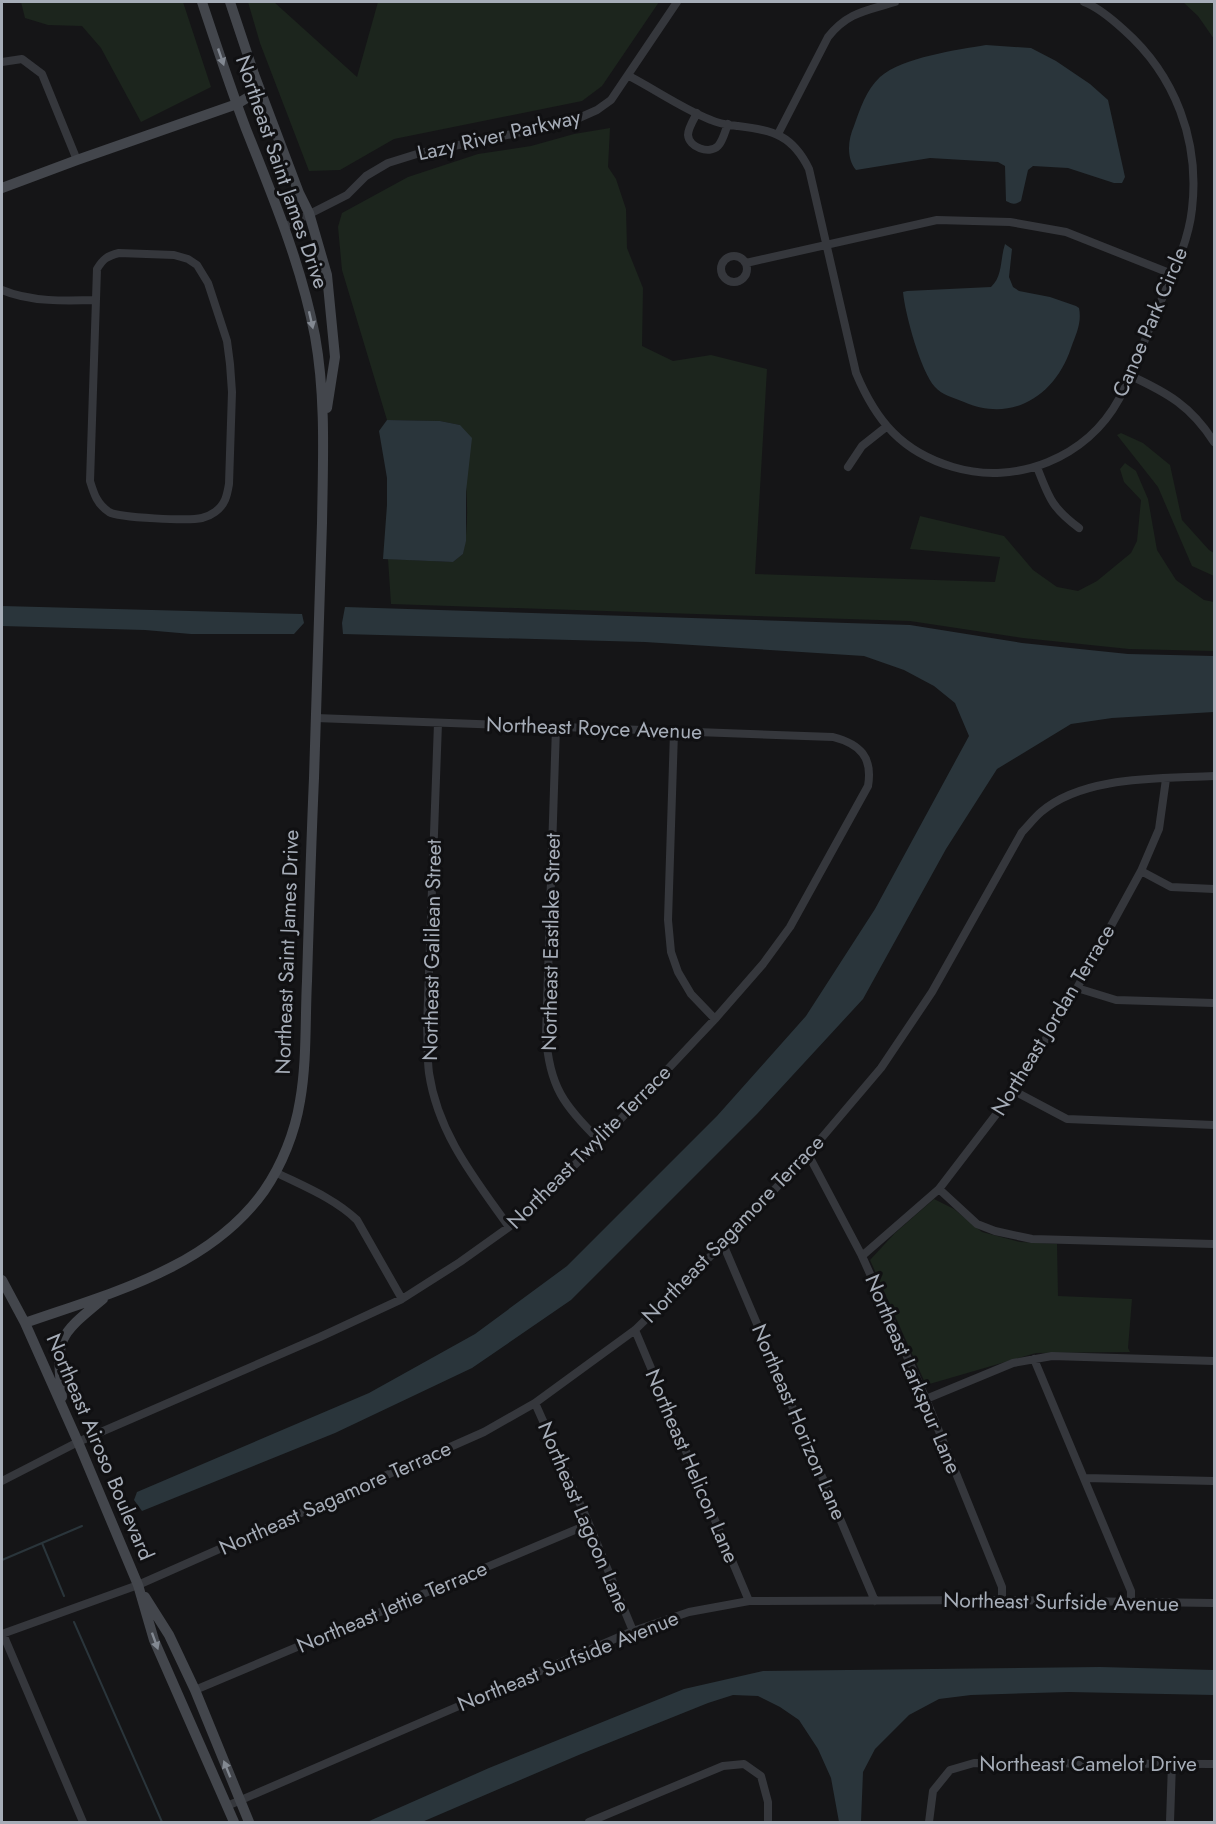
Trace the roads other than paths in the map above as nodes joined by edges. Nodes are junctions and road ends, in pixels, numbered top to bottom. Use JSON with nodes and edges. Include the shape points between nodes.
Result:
{"nodes":[{"id":1,"x":202,"y":2,"type":"edge"},
{"id":2,"x":230,"y":2,"type":"edge"},
{"id":3,"x":677,"y":2,"type":"edge"},
{"id":4,"x":895,"y":2,"type":"edge"},
{"id":5,"x":1083,"y":2,"type":"edge"},
{"id":6,"x":2,"y":62,"type":"edge"},
{"id":7,"x":629,"y":76,"type":"junction"},
{"id":8,"x":260,"y":90,"type":"junction"},
{"id":9,"x":237,"y":104,"type":"junction"},
{"id":10,"x":697,"y":113,"type":"junction"},
{"id":11,"x":728,"y":124,"type":"junction"},
{"id":12,"x":778,"y":134,"type":"junction"},
{"id":13,"x":77,"y":160,"type":"junction"},
{"id":14,"x":2,"y":188,"type":"edge"},
{"id":15,"x":309,"y":213,"type":"junction"},
{"id":16,"x":284,"y":227,"type":"junction"},
{"id":17,"x":826,"y":243,"type":"junction"},
{"id":18,"x":746,"y":263,"type":"dead end"},
{"id":19,"x":1172,"y":274,"type":"junction"},
{"id":20,"x":2,"y":290,"type":"edge"},
{"id":21,"x":96,"y":300,"type":"junction"},
{"id":22,"x":1129,"y":375,"type":"junction"},
{"id":23,"x":886,"y":427,"type":"junction"},
{"id":24,"x":324,"y":429,"type":"junction"},
{"id":25,"x":1215,"y":442,"type":"edge"},
{"id":26,"x":848,"y":467,"type":"dead end"},
{"id":27,"x":1037,"y":467,"type":"junction"},
{"id":28,"x":1079,"y":528,"type":"dead end"},
{"id":29,"x":315,"y":718,"type":"junction"},
{"id":30,"x":438,"y":723,"type":"junction"},
{"id":31,"x":556,"y":727,"type":"junction"},
{"id":32,"x":674,"y":732,"type":"junction"},
{"id":33,"x":866,"y":757,"type":"joint"},
{"id":34,"x":1215,"y":776,"type":"edge"},
{"id":35,"x":1166,"y":779,"type":"junction"},
{"id":36,"x":1141,"y":871,"type":"junction"},
{"id":37,"x":1215,"y":890,"type":"edge"},
{"id":38,"x":1077,"y":988,"type":"junction"},
{"id":39,"x":1215,"y":1003,"type":"edge"},
{"id":40,"x":715,"y":1019,"type":"junction"},
{"id":41,"x":1014,"y":1091,"type":"junction"},
{"id":42,"x":1215,"y":1125,"type":"edge"},
{"id":43,"x":600,"y":1141,"type":"junction"},
{"id":44,"x":808,"y":1154,"type":"junction"},
{"id":45,"x":275,"y":1172,"type":"junction"},
{"id":46,"x":939,"y":1189,"type":"junction"},
{"id":47,"x":509,"y":1227,"type":"junction"},
{"id":48,"x":723,"y":1244,"type":"junction"},
{"id":49,"x":1215,"y":1244,"type":"edge"},
{"id":50,"x":862,"y":1256,"type":"junction"},
{"id":51,"x":2,"y":1280,"type":"edge"},
{"id":52,"x":108,"y":1294,"type":"junction"},
{"id":53,"x":402,"y":1299,"type":"junction"},
{"id":54,"x":26,"y":1323,"type":"junction"},
{"id":55,"x":634,"y":1330,"type":"junction"},
{"id":56,"x":1034,"y":1359,"type":"junction"},
{"id":57,"x":1215,"y":1361,"type":"edge"},
{"id":58,"x":926,"y":1399,"type":"junction"},
{"id":59,"x":535,"y":1403,"type":"junction"},
{"id":60,"x":62,"y":1406,"type":"junction"},
{"id":61,"x":78,"y":1442,"type":"junction"},
{"id":62,"x":1085,"y":1478,"type":"junction"},
{"id":63,"x":2,"y":1481,"type":"edge"},
{"id":64,"x":1215,"y":1481,"type":"edge"},
{"id":65,"x":589,"y":1524,"type":"junction"},
{"id":66,"x":138,"y":1585,"type":"junction"},
{"id":67,"x":875,"y":1600,"type":"junction"},
{"id":68,"x":1002,"y":1600,"type":"junction"},
{"id":69,"x":749,"y":1601,"type":"junction"},
{"id":70,"x":1131,"y":1602,"type":"junction"},
{"id":71,"x":1215,"y":1603,"type":"edge"},
{"id":72,"x":633,"y":1630,"type":"junction"},
{"id":73,"x":2,"y":1634,"type":"edge"},
{"id":74,"x":195,"y":1690,"type":"junction"},
{"id":75,"x":1172,"y":1763,"type":"junction"},
{"id":76,"x":1215,"y":1764,"type":"edge"},
{"id":77,"x":239,"y":1800,"type":"junction"},
{"id":78,"x":227,"y":1806,"type":"junction"},
{"id":79,"x":84,"y":1822,"type":"edge"},
{"id":80,"x":234,"y":1822,"type":"edge"},
{"id":81,"x":249,"y":1822,"type":"edge"},
{"id":82,"x":589,"y":1822,"type":"edge"},
{"id":83,"x":768,"y":1822,"type":"edge"},
{"id":84,"x":928,"y":1822,"type":"edge"},
{"id":85,"x":1170,"y":1822,"type":"edge"}],
"edges":[{"from":1,"to":9,"type":"main road","name":"Northeast Saint James Drive","one_way":true},
{"from":2,"to":8,"type":"main road","name":"Northeast Saint James Drive"},
{"from":3,"to":7,"type":"street","name":"Lazy River Parkway"},
{"from":4,"to":12,"type":"street","via":[[850,15],[838,25]]},
{"from":5,"to":19,"type":"street","name":"Canoe Park Circle","via":[[1117,23],[1158,67],[1187,128],[1193,159],[1192,211]]},
{"from":6,"to":13,"type":"street","via":[[22,59],[42,74]]},
{"from":7,"to":10,"type":"street"},
{"from":7,"to":15,"type":"street","name":"Lazy River Parkway","via":[[611,100],[570,122],[388,163],[366,176],[347,195]]},
{"from":8,"to":9,"type":"main road"},
{"from":8,"to":15,"type":"main road","name":"Northeast Saint James Drive"},
{"from":9,"to":13,"type":"main road"},
{"from":9,"to":16,"type":"main road","name":"Northeast Saint James Drive"},
{"from":10,"to":11,"type":"street"},
{"from":10,"to":11,"type":"street","via":[[688,135],[698,147],[716,148]]},
{"from":11,"to":12,"type":"street"},
{"from":12,"to":17,"type":"street","name":"Canoe Park Circle","via":[[792,143],[809,169]]},
{"from":13,"to":14,"type":"main road"},
{"from":15,"to":16,"type":"street","name":"Lazy River Parkway"},
{"from":15,"to":24,"type":"main road","name":"Northeast Saint James Drive","via":[[327,274],[332,310],[335,357]]},
{"from":16,"to":24,"type":"main road","name":"Northeast Saint James Drive","one_way":true,"via":[[304,285],[314,332]]},
{"from":17,"to":18,"type":"street"},
{"from":17,"to":19,"type":"street","via":[[937,220],[1010,222],[1066,232]]},
{"from":17,"to":23,"type":"street","name":"Canoe Park Circle","via":[[856,373],[867,400]]},
{"from":19,"to":22,"type":"street","name":"Canoe Park Circle"},
{"from":20,"to":21,"type":"street","via":[[13,295]]},
{"from":21,"to":21,"type":"street","via":[[98,269],[107,256],[119,253],[188,259],[198,265],[208,283],[227,341],[232,392],[229,484],[227,497],[214,513],[200,519],[125,517],[112,514],[94,496],[90,481]]},
{"from":22,"to":25,"type":"street","via":[[1181,404],[1195,415]]},
{"from":22,"to":27,"type":"street","name":"Canoe Park Circle","via":[[1105,420],[1083,442]]},
{"from":23,"to":26,"type":"street","via":[[862,446]]},
{"from":23,"to":27,"type":"street","name":"Canoe Park Circle","via":[[917,452],[965,471],[995,474]]},
{"from":24,"to":29,"type":"main road","name":"Northeast Saint James Drive"},
{"from":27,"to":28,"type":"street","via":[[1050,501],[1060,515]]},
{"from":29,"to":30,"type":"street","name":"Northeast Royce Avenue"},
{"from":29,"to":45,"type":"main road","name":"Northeast Saint James Drive","via":[[301,1089],[295,1125]]},
{"from":30,"to":31,"type":"street","name":"Northeast Royce Avenue"},
{"from":30,"to":47,"type":"street","name":"Northeast Galilean Street","via":[[427,1027],[430,1074],[450,1139]]},
{"from":31,"to":32,"type":"street","name":"Northeast Royce Avenue"},
{"from":31,"to":43,"type":"street","name":"Northeast Eastlake Street","via":[[547,1054],[559,1093],[573,1115]]},
{"from":32,"to":33,"type":"street","name":"Northeast Royce Avenue","via":[[832,737],[848,741]]},
{"from":32,"to":40,"type":"street","via":[[668,920],[671,952],[692,994]]},
{"from":33,"to":40,"type":"street","name":"Northeast Twylite Terrace","via":[[868,786],[790,927]]},
{"from":34,"to":35,"type":"street","name":"Northeast Sagamore Terrace"},
{"from":35,"to":36,"type":"street","name":"Northeast Jordan Terrace","via":[[1159,829]]},
{"from":35,"to":44,"type":"street","name":"Northeast Sagamore Terrace","via":[[1105,784],[1067,796],[1042,811],[1022,832],[932,992],[881,1068]]},
{"from":36,"to":37,"type":"street","via":[[1171,887]]},
{"from":36,"to":38,"type":"street","name":"Northeast Jordan Terrace"},
{"from":38,"to":39,"type":"street","via":[[1116,999]]},
{"from":38,"to":41,"type":"street","name":"Northeast Jordan Terrace"},
{"from":40,"to":43,"type":"street","name":"Northeast Twylite Terrace"},
{"from":41,"to":42,"type":"street","via":[[1066,1119]]},
{"from":41,"to":46,"type":"street","name":"Northeast Jordan Terrace"},
{"from":43,"to":47,"type":"street","name":"Northeast Twylite Terrace"},
{"from":44,"to":48,"type":"street","name":"Northeast Sagamore Terrace"},
{"from":44,"to":50,"type":"street","name":"Northeast Larkspur Lane"},
{"from":45,"to":52,"type":"main road","name":"Northeast Saint James Drive","via":[[244,1216],[208,1246],[180,1263]]},
{"from":45,"to":53,"type":"street","via":[[352,1215],[368,1236]]},
{"from":46,"to":49,"type":"street","via":[[977,1224],[995,1232],[1032,1239]]},
{"from":46,"to":50,"type":"street","name":"Northeast Jordan Terrace"},
{"from":47,"to":53,"type":"street","name":"Northeast Twylite Terrace"},
{"from":48,"to":55,"type":"street","name":"Northeast Sagamore Terrace"},
{"from":48,"to":67,"type":"street","name":"Northeast Horizon Lane"},
{"from":50,"to":58,"type":"street","name":"Northeast Larkspur Lane"},
{"from":51,"to":54,"type":"main road","name":"Northeast Airoso Boulevard"},
{"from":52,"to":54,"type":"main road","name":"Northeast Saint James Drive"},
{"from":52,"to":60,"type":"main road","via":[[68,1329],[60,1343]]},
{"from":53,"to":61,"type":"street","name":"Northeast Twylite Terrace"},
{"from":54,"to":60,"type":"main road","name":"Northeast Airoso Boulevard"},
{"from":55,"to":59,"type":"street","name":"Northeast Sagamore Terrace"},
{"from":55,"to":69,"type":"street","name":"Northeast Helicon Lane"},
{"from":56,"to":57,"type":"street","via":[[1080,1356]]},
{"from":56,"to":58,"type":"street","via":[[1013,1363]]},
{"from":56,"to":62,"type":"street"},
{"from":58,"to":68,"type":"street","name":"Northeast Larkspur Lane","via":[[1002,1587]]},
{"from":59,"to":65,"type":"street","name":"Northeast Lagoon Lane"},
{"from":59,"to":66,"type":"street","name":"Northeast Sagamore Terrace","via":[[484,1432]]},
{"from":60,"to":61,"type":"main road","name":"Northeast Airoso Boulevard"},
{"from":61,"to":63,"type":"street","name":"Northeast Twylite Terrace"},
{"from":61,"to":66,"type":"main road","name":"Northeast Airoso Boulevard"},
{"from":62,"to":64,"type":"street"},
{"from":62,"to":70,"type":"street","via":[[1131,1591]]},
{"from":65,"to":72,"type":"street","name":"Northeast Lagoon Lane"},
{"from":65,"to":74,"type":"street","name":"Northeast Jettie Terrace"},
{"from":66,"to":73,"type":"street","name":"Northeast Sagamore Terrace"},
{"from":66,"to":74,"type":"main road","name":"Northeast Airoso Boulevard","via":[[169,1635]]},
{"from":66,"to":78,"type":"main road","name":"Northeast Airoso Boulevard","one_way":true,"via":[[154,1640]]},
{"from":67,"to":68,"type":"street","name":"Northeast Surfside Avenue"},
{"from":67,"to":69,"type":"street","name":"Northeast Surfside Avenue"},
{"from":68,"to":70,"type":"street","name":"Northeast Surfside Avenue"},
{"from":69,"to":72,"type":"street","name":"Northeast Surfside Avenue","via":[[689,1612]]},
{"from":70,"to":71,"type":"street","name":"Northeast Surfside Avenue"},
{"from":72,"to":77,"type":"street","name":"Northeast Surfside Avenue"},
{"from":73,"to":79,"type":"street"},
{"from":77,"to":74,"type":"main road","name":"Northeast Airoso Boulevard","one_way":true},
{"from":75,"to":76,"type":"street","name":"Northeast Camelot Drive"},
{"from":75,"to":84,"type":"street","name":"Northeast Camelot Drive","via":[[974,1762],[950,1770],[933,1791]]},
{"from":75,"to":85,"type":"street"},
{"from":77,"to":78,"type":"street","name":"Northeast Surfside Avenue"},
{"from":77,"to":81,"type":"main road","name":"Northeast Airoso Boulevard"},
{"from":78,"to":80,"type":"main road","name":"Northeast Airoso Boulevard"},
{"from":82,"to":83,"type":"street","via":[[723,1766],[744,1764],[761,1776],[768,1802]]}]}
